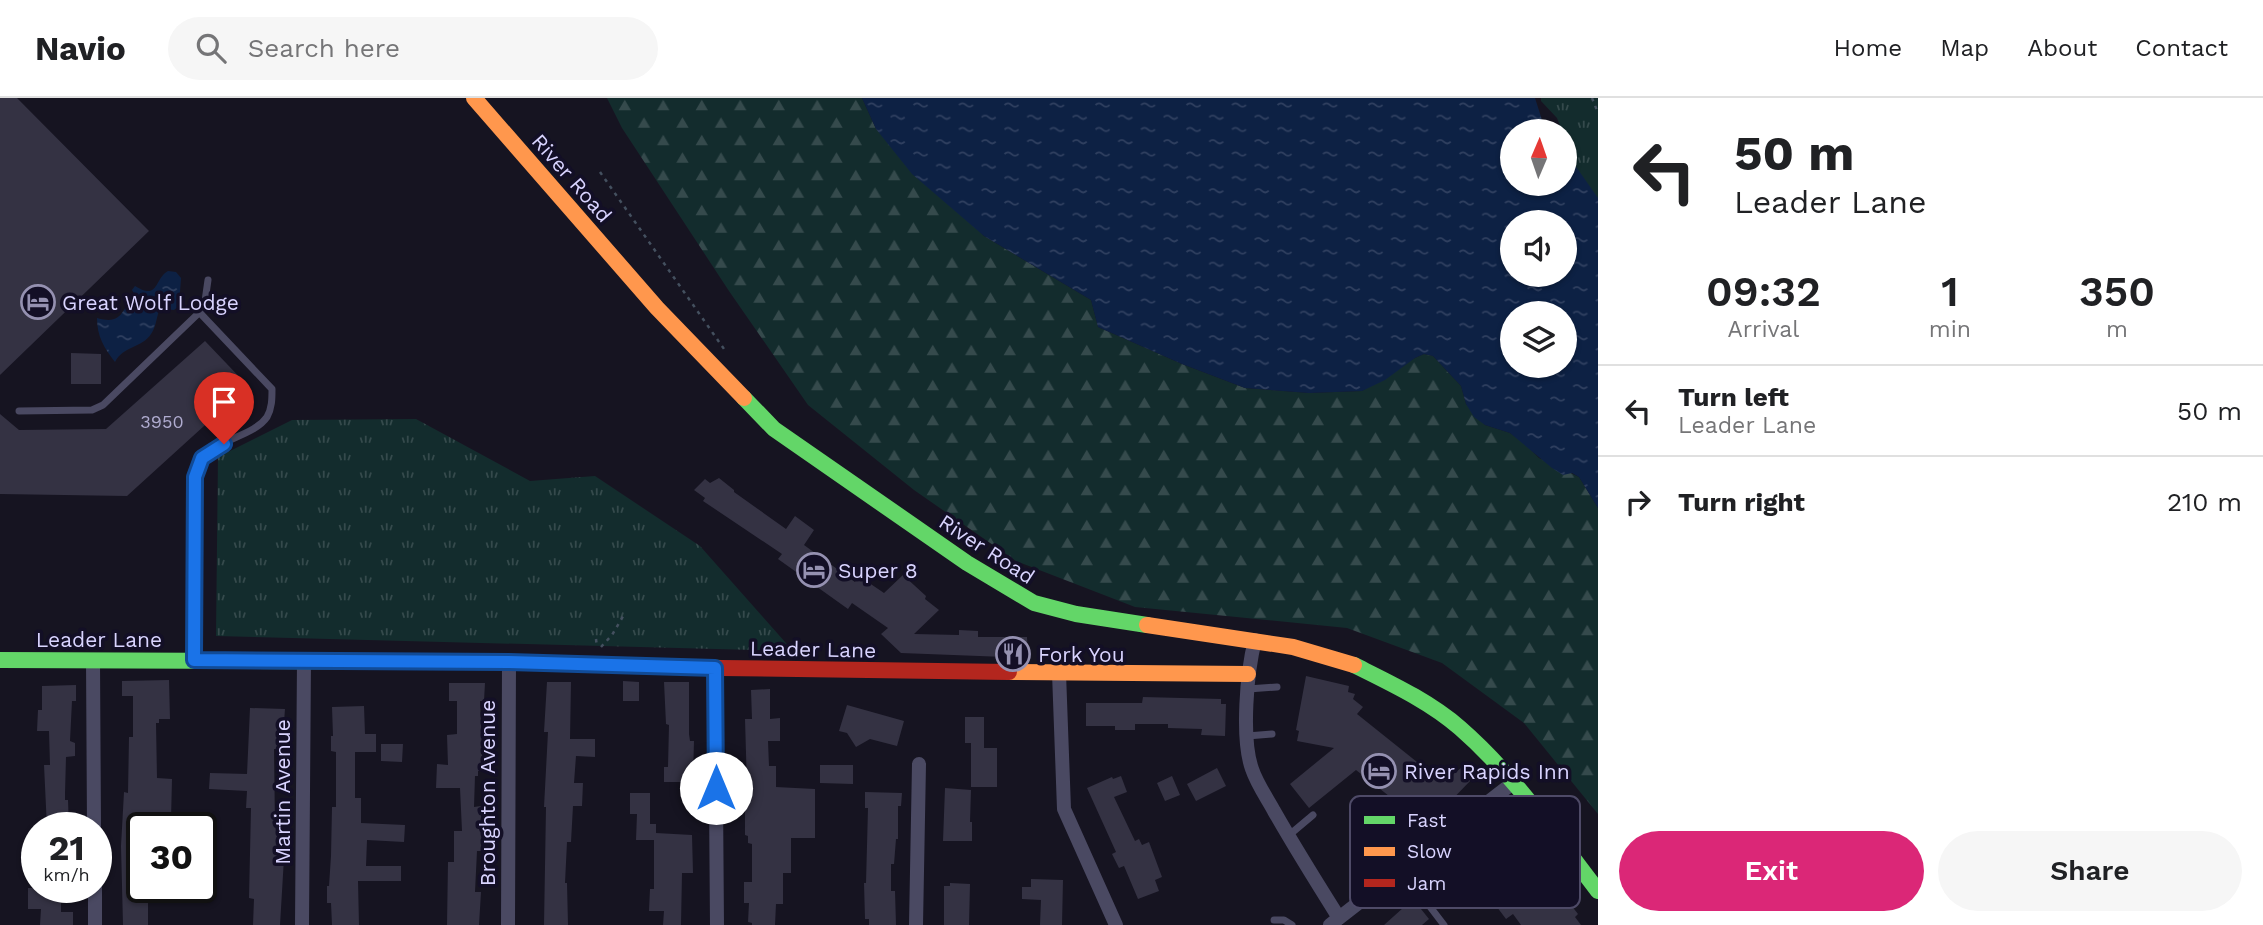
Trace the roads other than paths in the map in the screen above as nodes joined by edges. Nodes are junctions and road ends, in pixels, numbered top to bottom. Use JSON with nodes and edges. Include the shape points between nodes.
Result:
{"nodes":[{"id":1,"x":474,"y":98,"type":"edge"},
{"id":2,"x":208,"y":279,"type":"dead end"},
{"id":3,"x":200,"y":313,"type":"junction"},
{"id":4,"x":19,"y":411,"type":"dead end"},
{"id":5,"x":1255,"y":640,"type":"junction"},
{"id":6,"x":0,"y":660,"type":"edge"},
{"id":7,"x":93,"y":660,"type":"junction"},
{"id":8,"x":194,"y":660,"type":"junction"},
{"id":9,"x":304,"y":660,"type":"junction"},
{"id":10,"x":509,"y":662,"type":"junction"},
{"id":11,"x":715,"y":668,"type":"junction"},
{"id":12,"x":1059,"y":673,"type":"junction"},
{"id":13,"x":1248,"y":682,"type":"junction"},
{"id":14,"x":1277,"y":687,"type":"dead end"},
{"id":15,"x":1272,"y":734,"type":"dead end"},
{"id":16,"x":1247,"y":736,"type":"junction"},
{"id":17,"x":919,"y":764,"type":"dead end"},
{"id":18,"x":1514,"y":782,"type":"junction"},
{"id":19,"x":1496,"y":796,"type":"edge"},
{"id":20,"x":1525,"y":796,"type":"edge"},
{"id":21,"x":94,"y":812,"type":"edge"},
{"id":22,"x":1313,"y":815,"type":"dead end"},
{"id":23,"x":1288,"y":836,"type":"junction"},
{"id":24,"x":1580,"y":868,"type":"edge"},
{"id":25,"x":1598,"y":891,"type":"edge"},
{"id":26,"x":95,"y":903,"type":"edge"},
{"id":27,"x":1352,"y":908,"type":"edge"},
{"id":28,"x":1431,"y":908,"type":"edge"},
{"id":29,"x":1274,"y":920,"type":"dead end"},
{"id":30,"x":1334,"y":922,"type":"edge"},
{"id":31,"x":95,"y":925,"type":"edge"},
{"id":32,"x":302,"y":925,"type":"edge"},
{"id":33,"x":508,"y":925,"type":"edge"},
{"id":34,"x":717,"y":925,"type":"edge"},
{"id":35,"x":916,"y":925,"type":"edge"},
{"id":36,"x":1116,"y":925,"type":"edge"},
{"id":37,"x":1292,"y":925,"type":"edge"},
{"id":38,"x":1444,"y":925,"type":"edge"}],
"edges":[{"from":1,"to":5,"type":"main road","name":"River Road","via":[[748,404],[808,453],[967,563],[1034,603],[1076,614]]},
{"from":2,"to":3,"type":"lane"},
{"from":3,"to":4,"type":"lane","via":[[103,405],[92,410]]},
{"from":3,"to":8,"type":"lane","via":[[272,389],[263,421],[206,453],[196,470]]},
{"from":5,"to":13,"type":"street"},
{"from":5,"to":18,"type":"main road","name":"River Road","via":[[1330,656],[1408,692],[1458,726]]},
{"from":6,"to":7,"type":"main road","name":"Leader Lane"},
{"from":7,"to":8,"type":"main road","name":"Leader Lane"},
{"from":7,"to":21,"type":"street"},
{"from":8,"to":9,"type":"main road","name":"Leader Lane"},
{"from":9,"to":10,"type":"main road","name":"Leader Lane"},
{"from":9,"to":32,"type":"street","name":"Martin Avenue"},
{"from":10,"to":11,"type":"main road","name":"Leader Lane"},
{"from":10,"to":33,"type":"street","name":"Broughton Avenue"},
{"from":11,"to":12,"type":"main road","name":"Leader Lane"},
{"from":11,"to":34,"type":"street"},
{"from":12,"to":13,"type":"main road","name":"Leader Lane"},
{"from":12,"to":36,"type":"street","via":[[1064,809]]},
{"from":13,"to":14,"type":"lane"},
{"from":13,"to":16,"type":"street"},
{"from":15,"to":16,"type":"lane"},
{"from":16,"to":23,"type":"street","via":[[1252,770]]},
{"from":17,"to":35,"type":"street"},
{"from":18,"to":19,"type":"street"},
{"from":18,"to":20,"type":"main road","name":"River Road"},
{"from":22,"to":23,"type":"lane"},
{"from":23,"to":30,"type":"street"},
{"from":24,"to":25,"type":"main road","name":"River Road"},
{"from":26,"to":31,"type":"street"},
{"from":27,"to":30,"type":"street"},
{"from":28,"to":38,"type":"lane"},
{"from":29,"to":37,"type":"lane"}]}
